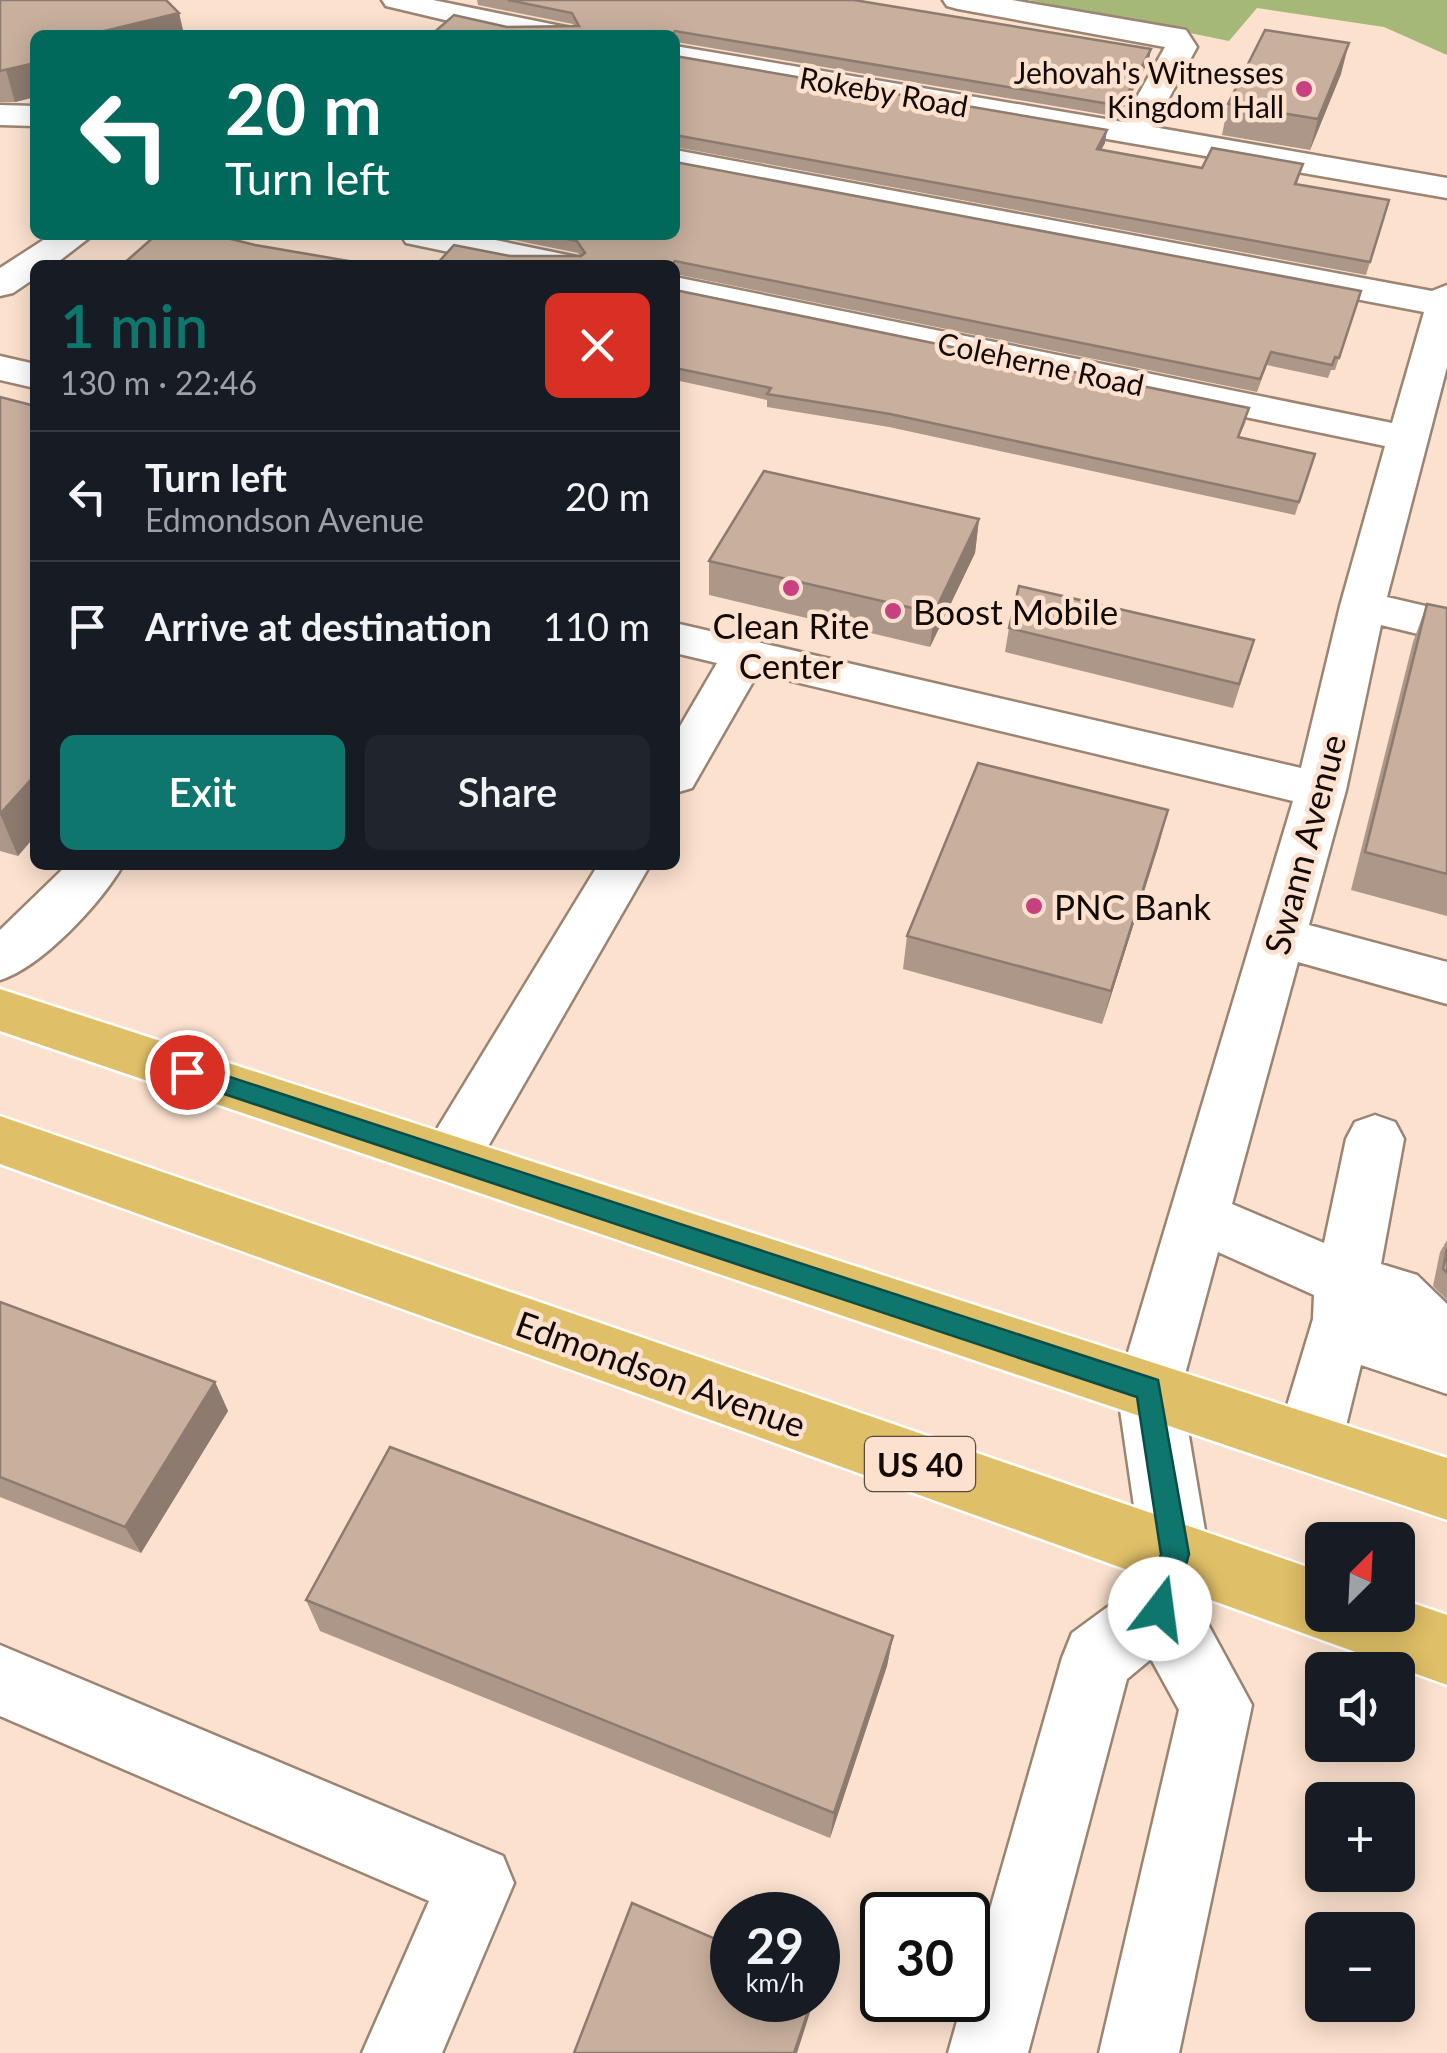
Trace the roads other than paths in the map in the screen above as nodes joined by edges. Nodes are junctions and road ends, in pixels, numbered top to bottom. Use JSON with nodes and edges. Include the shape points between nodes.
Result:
{"nodes":[{"id":1,"x":502,"y":0,"type":"edge"},
{"id":2,"x":958,"y":0,"type":"edge"},
{"id":3,"x":406,"y":12,"type":"edge"},
{"id":4,"x":476,"y":20,"type":"junction"},
{"id":5,"x":532,"y":30,"type":"edge"},
{"id":6,"x":680,"y":56,"type":"edge"},
{"id":7,"x":0,"y":115,"type":"edge"},
{"id":8,"x":30,"y":116,"type":"edge"},
{"id":9,"x":1132,"y":134,"type":"junction"},
{"id":10,"x":680,"y":161,"type":"edge"},
{"id":11,"x":1447,"y":188,"type":"edge"},
{"id":12,"x":67,"y":240,"type":"edge"},
{"id":13,"x":442,"y":240,"type":"edge"},
{"id":14,"x":37,"y":260,"type":"edge"},
{"id":15,"x":540,"y":260,"type":"edge"},
{"id":16,"x":30,"y":264,"type":"edge"},
{"id":17,"x":0,"y":284,"type":"edge"},
{"id":18,"x":680,"y":289,"type":"edge"},
{"id":19,"x":1446,"y":302,"type":"edge"},
{"id":20,"x":0,"y":368,"type":"edge"},
{"id":21,"x":30,"y":375,"type":"edge"},
{"id":22,"x":1408,"y":438,"type":"junction"},
{"id":23,"x":1362,"y":606,"type":"junction"},
{"id":24,"x":1447,"y":626,"type":"edge"},
{"id":25,"x":680,"y":639,"type":"edge"},
{"id":26,"x":745,"y":654,"type":"junction"},
{"id":27,"x":680,"y":767,"type":"edge"},
{"id":28,"x":1322,"y":790,"type":"junction"},
{"id":29,"x":92,"y":870,"type":"edge"},
{"id":30,"x":621,"y":870,"type":"edge"},
{"id":31,"x":1280,"y":937,"type":"junction"},
{"id":32,"x":0,"y":960,"type":"edge"},
{"id":33,"x":1447,"y":983,"type":"edge"},
{"id":34,"x":0,"y":1010,"type":"edge"},
{"id":35,"x":1375,"y":1139,"type":"dead end"},
{"id":36,"x":0,"y":1140,"type":"edge"},
{"id":37,"x":450,"y":1159,"type":"junction"},
{"id":38,"x":1197,"y":1216,"type":"junction"},
{"id":39,"x":1398,"y":1312,"type":"edge"},
{"id":40,"x":1149,"y":1389,"type":"junction"},
{"id":41,"x":1309,"y":1442,"type":"junction"},
{"id":42,"x":1447,"y":1489,"type":"edge"},
{"id":43,"x":1168,"y":1582,"type":"junction"},
{"id":44,"x":1305,"y":1603,"type":"edge"},
{"id":45,"x":1396,"y":1632,"type":"edge"},
{"id":46,"x":1447,"y":1650,"type":"edge"},
{"id":47,"x":0,"y":1680,"type":"edge"},
{"id":48,"x":402,"y":2053,"type":"edge"},
{"id":49,"x":988,"y":2053,"type":"edge"},
{"id":50,"x":1139,"y":2053,"type":"edge"}],
"edges":[{"from":1,"to":4,"type":"street"},
{"from":2,"to":9,"type":"street","via":[[1175,37],[1181,47]]},
{"from":3,"to":4,"type":"street"},
{"from":4,"to":5,"type":"street"},
{"from":6,"to":9,"type":"street","name":"Rokeby Road"},
{"from":7,"to":8,"type":"street"},
{"from":9,"to":11,"type":"street","name":"Rokeby Road"},
{"from":10,"to":19,"type":"street"},
{"from":12,"to":14,"type":"street"},
{"from":13,"to":15,"type":"street"},
{"from":16,"to":17,"type":"street"},
{"from":18,"to":22,"type":"street","name":"Coleherne Road"},
{"from":19,"to":22,"type":"street","name":"Swann Avenue"},
{"from":20,"to":21,"type":"street"},
{"from":22,"to":23,"type":"street","name":"Swann Avenue"},
{"from":23,"to":24,"type":"street"},
{"from":23,"to":28,"type":"street","name":"Swann Avenue"},
{"from":25,"to":26,"type":"street"},
{"from":26,"to":27,"type":"street"},
{"from":26,"to":28,"type":"street"},
{"from":28,"to":31,"type":"street","name":"Swann Avenue"},
{"from":29,"to":32,"type":"street"},
{"from":30,"to":37,"type":"street"},
{"from":31,"to":33,"type":"street"},
{"from":31,"to":38,"type":"street","name":"Swann Avenue"},
{"from":34,"to":37,"type":"main road"},
{"from":35,"to":39,"type":"street"},
{"from":36,"to":43,"type":"main road","name":"Edmondson Avenue","number":"US 40"},
{"from":37,"to":40,"type":"main road"},
{"from":38,"to":39,"type":"street"},
{"from":38,"to":40,"type":"street","name":"Swann Avenue"},
{"from":39,"to":41,"type":"street"},
{"from":40,"to":41,"type":"main road"},
{"from":40,"to":43,"type":"street"},
{"from":41,"to":42,"type":"main road"},
{"from":43,"to":44,"type":"main road","name":"Edmondson Avenue","number":"US 40"},
{"from":43,"to":49,"type":"street","via":[[1096,1658]]},
{"from":43,"to":50,"type":"street","via":[[1216,1705]]},
{"from":45,"to":46,"type":"main road"},
{"from":47,"to":48,"type":"street","via":[[476,1883]]}]}
